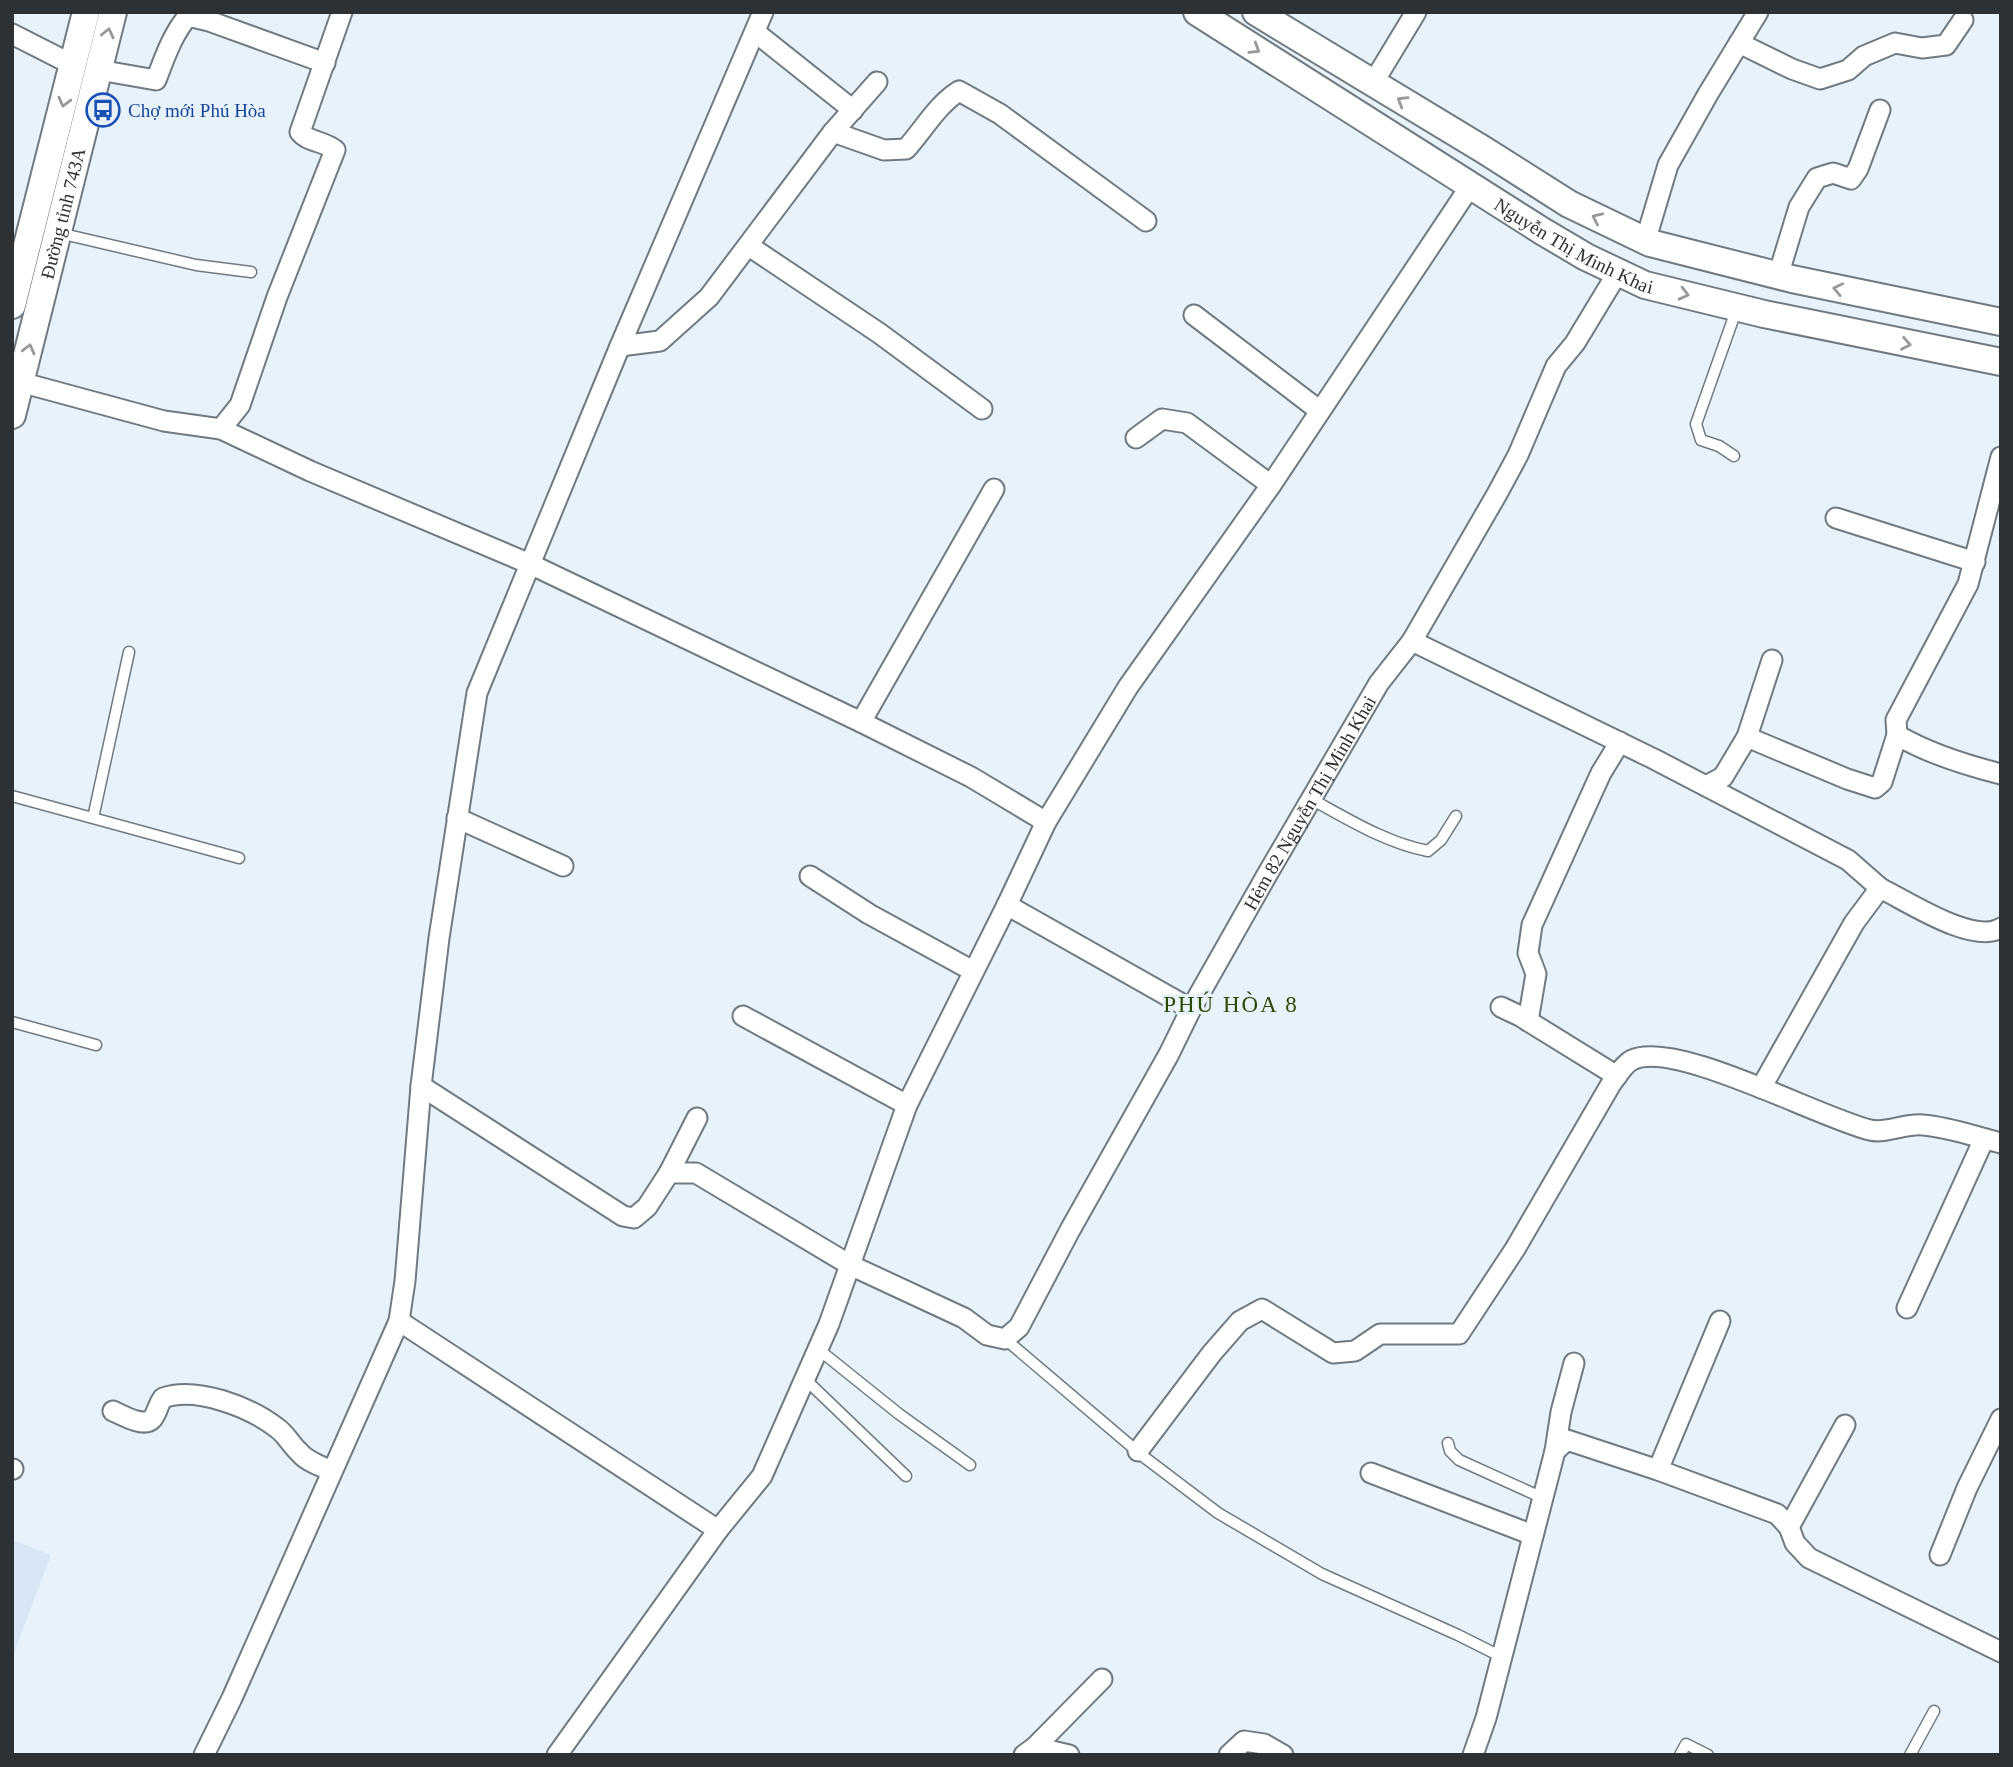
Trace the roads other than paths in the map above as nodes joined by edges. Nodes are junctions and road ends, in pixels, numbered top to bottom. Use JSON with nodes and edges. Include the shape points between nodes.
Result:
{"nodes":[{"id":1,"x":86,"y":12,"type":"edge"},
{"id":2,"x":113,"y":12,"type":"edge"},
{"id":3,"x":342,"y":12,"type":"edge"},
{"id":4,"x":764,"y":12,"type":"edge"},
{"id":5,"x":1197,"y":12,"type":"edge"},
{"id":6,"x":1255,"y":12,"type":"edge"},
{"id":7,"x":1416,"y":12,"type":"edge"},
{"id":8,"x":1758,"y":12,"type":"edge"},
{"id":9,"x":1963,"y":20,"type":"dead end"},
{"id":10,"x":755,"y":32,"type":"junction"},
{"id":11,"x":12,"y":34,"type":"edge"},
{"id":12,"x":1739,"y":43,"type":"junction"},
{"id":13,"x":324,"y":63,"type":"junction"},
{"id":14,"x":73,"y":65,"type":"junction"},
{"id":15,"x":99,"y":70,"type":"junction"},
{"id":16,"x":877,"y":82,"type":"dead end"},
{"id":17,"x":1373,"y":83,"type":"junction"},
{"id":18,"x":853,"y":110,"type":"junction"},
{"id":19,"x":1881,"y":110,"type":"dead end"},
{"id":20,"x":833,"y":132,"type":"junction"},
{"id":21,"x":1471,"y":185,"type":"junction"},
{"id":22,"x":1146,"y":221,"type":"dead end"},
{"id":23,"x":58,"y":233,"type":"junction"},
{"id":24,"x":1650,"y":243,"type":"junction"},
{"id":25,"x":749,"y":246,"type":"junction"},
{"id":26,"x":251,"y":272,"type":"dead end"},
{"id":27,"x":1618,"y":272,"type":"junction"},
{"id":28,"x":1778,"y":276,"type":"junction"},
{"id":29,"x":12,"y":304,"type":"edge"},
{"id":30,"x":1737,"y":307,"type":"junction"},
{"id":31,"x":1194,"y":315,"type":"dead end"},
{"id":32,"x":2001,"y":322,"type":"edge"},
{"id":33,"x":620,"y":346,"type":"junction"},
{"id":34,"x":2001,"y":362,"type":"edge"},
{"id":35,"x":16,"y":381,"type":"edge"},
{"id":36,"x":982,"y":409,"type":"dead end"},
{"id":37,"x":1320,"y":411,"type":"junction"},
{"id":38,"x":12,"y":415,"type":"edge"},
{"id":39,"x":221,"y":429,"type":"junction"},
{"id":40,"x":1136,"y":438,"type":"dead end"},
{"id":41,"x":1734,"y":456,"type":"dead end"},
{"id":42,"x":2001,"y":457,"type":"edge"},
{"id":43,"x":1271,"y":485,"type":"junction"},
{"id":44,"x":995,"y":489,"type":"dead end"},
{"id":45,"x":1836,"y":518,"type":"dead end"},
{"id":46,"x":1975,"y":562,"type":"junction"},
{"id":47,"x":530,"y":564,"type":"junction"},
{"id":48,"x":1412,"y":641,"type":"junction"},
{"id":49,"x":129,"y":652,"type":"dead end"},
{"id":50,"x":1772,"y":660,"type":"dead end"},
{"id":51,"x":861,"y":722,"type":"junction"},
{"id":52,"x":1897,"y":735,"type":"junction"},
{"id":53,"x":1747,"y":737,"type":"junction"},
{"id":54,"x":1620,"y":743,"type":"junction"},
{"id":55,"x":2001,"y":774,"type":"edge"},
{"id":56,"x":1706,"y":786,"type":"junction"},
{"id":57,"x":12,"y":796,"type":"edge"},
{"id":58,"x":1311,"y":799,"type":"junction"},
{"id":59,"x":1457,"y":816,"type":"dead end"},
{"id":60,"x":93,"y":818,"type":"junction"},
{"id":61,"x":457,"y":818,"type":"junction"},
{"id":62,"x":1046,"y":822,"type":"junction"},
{"id":63,"x":239,"y":858,"type":"dead end"},
{"id":64,"x":563,"y":866,"type":"dead end"},
{"id":65,"x":810,"y":876,"type":"dead end"},
{"id":66,"x":1880,"y":888,"type":"junction"},
{"id":67,"x":1007,"y":905,"type":"junction"},
{"id":68,"x":2001,"y":928,"type":"edge"},
{"id":69,"x":973,"y":971,"type":"junction"},
{"id":70,"x":1501,"y":1007,"type":"dead end"},
{"id":71,"x":1191,"y":1009,"type":"junction"},
{"id":72,"x":743,"y":1016,"type":"dead end"},
{"id":73,"x":1528,"y":1021,"type":"junction"},
{"id":74,"x":12,"y":1022,"type":"edge"},
{"id":75,"x":96,"y":1045,"type":"dead end"},
{"id":76,"x":1617,"y":1076,"type":"junction"},
{"id":77,"x":421,"y":1086,"type":"junction"},
{"id":78,"x":1761,"y":1088,"type":"junction"},
{"id":79,"x":907,"y":1105,"type":"junction"},
{"id":80,"x":697,"y":1118,"type":"dead end"},
{"id":81,"x":1992,"y":1141,"type":"edge"},
{"id":82,"x":669,"y":1173,"type":"junction"},
{"id":83,"x":850,"y":1265,"type":"junction"},
{"id":84,"x":1907,"y":1308,"type":"dead end"},
{"id":85,"x":399,"y":1321,"type":"junction"},
{"id":86,"x":1720,"y":1321,"type":"dead end"},
{"id":87,"x":1005,"y":1339,"type":"junction"},
{"id":88,"x":818,"y":1349,"type":"junction"},
{"id":89,"x":1574,"y":1363,"type":"dead end"},
{"id":90,"x":804,"y":1379,"type":"junction"},
{"id":91,"x":113,"y":1411,"type":"dead end"},
{"id":92,"x":2001,"y":1419,"type":"edge"},
{"id":93,"x":1845,"y":1425,"type":"dead end"},
{"id":94,"x":1448,"y":1443,"type":"dead end"},
{"id":95,"x":1138,"y":1451,"type":"junction"},
{"id":96,"x":1555,"y":1451,"type":"junction"},
{"id":97,"x":970,"y":1465,"type":"dead end"},
{"id":98,"x":1658,"y":1470,"type":"junction"},
{"id":99,"x":332,"y":1471,"type":"junction"},
{"id":100,"x":1371,"y":1473,"type":"dead end"},
{"id":101,"x":906,"y":1476,"type":"dead end"},
{"id":102,"x":1543,"y":1498,"type":"junction"},
{"id":103,"x":1789,"y":1527,"type":"junction"},
{"id":104,"x":718,"y":1530,"type":"junction"},
{"id":105,"x":1533,"y":1535,"type":"junction"},
{"id":106,"x":1940,"y":1555,"type":"dead end"},
{"id":107,"x":2001,"y":1652,"type":"edge"},
{"id":108,"x":1502,"y":1657,"type":"junction"},
{"id":109,"x":1102,"y":1679,"type":"dead end"},
{"id":110,"x":1934,"y":1711,"type":"dead end"},
{"id":111,"x":1030,"y":1751,"type":"edge"},
{"id":112,"x":204,"y":1755,"type":"edge"},
{"id":113,"x":557,"y":1755,"type":"edge"},
{"id":114,"x":1069,"y":1755,"type":"edge"},
{"id":115,"x":1229,"y":1755,"type":"edge"},
{"id":116,"x":1283,"y":1755,"type":"edge"},
{"id":117,"x":1473,"y":1755,"type":"edge"},
{"id":118,"x":1680,"y":1755,"type":"edge"},
{"id":119,"x":1708,"y":1755,"type":"edge"},
{"id":120,"x":1910,"y":1755,"type":"edge"}],
"edges":[{"from":1,"to":14,"type":"main road","name":"Đường tỉnh 743A"},
{"from":15,"to":2,"type":"main road","name":"Đường tỉnh 743A","one_way":true},
{"from":3,"to":13,"type":"street"},
{"from":4,"to":10,"type":"street"},
{"from":5,"to":21,"type":"main road","name":"Nguyễn Thị Minh Khai","one_way":true},
{"from":6,"to":17,"type":"main road","name":"Nguyễn Thị Minh Khai"},
{"from":7,"to":17,"type":"street"},
{"from":8,"to":12,"type":"street"},
{"from":9,"to":12,"type":"street","via":[[1946,45],[1922,48],[1895,43],[1820,79]]},
{"from":10,"to":18,"type":"street"},
{"from":10,"to":33,"type":"street"},
{"from":11,"to":14,"type":"street"},
{"from":12,"to":24,"type":"street","via":[[1668,165],[1648,232]]},
{"from":13,"to":15,"type":"street","via":[[188,16],[156,80]]},
{"from":13,"to":39,"type":"street","via":[[300,132],[335,150],[240,405]]},
{"from":14,"to":15,"type":"main road"},
{"from":14,"to":29,"type":"main road","name":"Đường tỉnh 743A","one_way":true},
{"from":15,"to":23,"type":"main road","name":"Đường tỉnh 743A"},
{"from":16,"to":18,"type":"street"},
{"from":24,"to":17,"type":"main road","name":"Nguyễn Thị Minh Khai","one_way":true,"via":[[1569,204]]},
{"from":18,"to":20,"type":"street"},
{"from":19,"to":28,"type":"street","via":[[1851,179],[1833,173],[1817,178],[1799,207]]},
{"from":20,"to":22,"type":"street","via":[[884,150],[906,149],[944,101],[959,91],[1000,114]]},
{"from":20,"to":25,"type":"street"},
{"from":21,"to":27,"type":"main road","name":"Nguyễn Thị Minh Khai"},
{"from":21,"to":37,"type":"street"},
{"from":23,"to":26,"type":"lane","via":[[196,265]]},
{"from":35,"to":23,"type":"main road","name":"Đường tỉnh 743A","one_way":true},
{"from":24,"to":28,"type":"main road","name":"Nguyễn Thị Minh Khai"},
{"from":25,"to":33,"type":"street","via":[[709,297],[660,341]]},
{"from":25,"to":36,"type":"street"},
{"from":27,"to":30,"type":"main road","name":"Nguyễn Thị Minh Khai","one_way":true,"via":[[1645,285]]},
{"from":27,"to":48,"type":"street","name":"Hẻm 82 Nguyễn Thị Minh Khai","via":[[1556,366],[1518,455]]},
{"from":32,"to":28,"type":"main road","name":"Nguyễn Thị Minh Khai","one_way":true},
{"from":30,"to":34,"type":"main road","name":"Nguyễn Thị Minh Khai","one_way":true},
{"from":30,"to":41,"type":"lane","via":[[1696,424],[1701,440]]},
{"from":31,"to":37,"type":"street"},
{"from":33,"to":47,"type":"street"},
{"from":35,"to":38,"type":"main road","name":"Đường tỉnh 743A"},
{"from":35,"to":39,"type":"street","via":[[164,421]]},
{"from":37,"to":43,"type":"street"},
{"from":39,"to":47,"type":"street"},
{"from":40,"to":43,"type":"street","via":[[1162,419],[1187,423]]},
{"from":42,"to":46,"type":"street"},
{"from":43,"to":62,"type":"street","via":[[1128,687]]},
{"from":44,"to":51,"type":"street"},
{"from":45,"to":46,"type":"street"},
{"from":46,"to":52,"type":"street","via":[[1968,584],[1896,720]]},
{"from":47,"to":51,"type":"street"},
{"from":47,"to":61,"type":"street","via":[[477,693]]},
{"from":48,"to":54,"type":"street"},
{"from":48,"to":58,"type":"street","name":"Hẻm 82 Nguyễn Thị Minh Khai","via":[[1379,683]]},
{"from":49,"to":60,"type":"lane"},
{"from":50,"to":53,"type":"street"},
{"from":51,"to":62,"type":"street","via":[[971,777]]},
{"from":52,"to":53,"type":"street","via":[[1882,782],[1875,788]]},
{"from":52,"to":55,"type":"street","via":[[1962,765]]},
{"from":53,"to":56,"type":"street","via":[[1723,777]]},
{"from":54,"to":56,"type":"street"},
{"from":54,"to":73,"type":"street","via":[[1601,773],[1532,925],[1528,953],[1536,974]]},
{"from":56,"to":66,"type":"street","via":[[1848,860]]},
{"from":57,"to":60,"type":"lane"},
{"from":58,"to":59,"type":"lane","via":[[1400,843],[1428,851]]},
{"from":58,"to":71,"type":"street","name":"Hẻm 82 Nguyễn Thị Minh Khai"},
{"from":60,"to":63,"type":"lane"},
{"from":61,"to":64,"type":"street"},
{"from":61,"to":77,"type":"street"},
{"from":62,"to":67,"type":"street"},
{"from":65,"to":69,"type":"street"},
{"from":66,"to":68,"type":"street","via":[[1959,928],[1981,933]]},
{"from":66,"to":78,"type":"street","via":[[1854,923]]},
{"from":67,"to":69,"type":"street"},
{"from":67,"to":71,"type":"street"},
{"from":69,"to":79,"type":"street"},
{"from":70,"to":73,"type":"street"},
{"from":71,"to":87,"type":"street","name":"Hẻm 82 Nguyễn Thị Minh Khai","via":[[1019,1327]]},
{"from":72,"to":79,"type":"street"},
{"from":73,"to":76,"type":"street"},
{"from":74,"to":75,"type":"lane"},
{"from":76,"to":78,"type":"street","via":[[1631,1060],[1656,1056],[1714,1069]]},
{"from":76,"to":95,"type":"street","via":[[1459,1334],[1380,1334],[1355,1351],[1333,1353],[1262,1309],[1240,1321],[1212,1353]]},
{"from":77,"to":82,"type":"street","via":[[623,1216],[634,1218],[647,1207]]},
{"from":77,"to":85,"type":"street"},
{"from":78,"to":81,"type":"street","via":[[1874,1131],[1926,1125]]},
{"from":79,"to":83,"type":"street"},
{"from":80,"to":82,"type":"street"},
{"from":81,"to":84,"type":"street"},
{"from":82,"to":83,"type":"street","via":[[696,1173]]},
{"from":83,"to":87,"type":"street","via":[[964,1318],[987,1335]]},
{"from":83,"to":88,"type":"street"},
{"from":85,"to":99,"type":"street"},
{"from":85,"to":104,"type":"street"},
{"from":86,"to":98,"type":"street"},
{"from":87,"to":95,"type":"lane"},
{"from":88,"to":90,"type":"street"},
{"from":88,"to":97,"type":"lane"},
{"from":89,"to":96,"type":"street"},
{"from":90,"to":101,"type":"lane"},
{"from":90,"to":104,"type":"street","via":[[762,1476]]},
{"from":91,"to":99,"type":"street","via":[[148,1422],[163,1398],[209,1397],[260,1416],[306,1459]]},
{"from":92,"to":106,"type":"street"},
{"from":93,"to":103,"type":"street"},
{"from":94,"to":102,"type":"lane","via":[[1459,1460]]},
{"from":95,"to":108,"type":"lane","via":[[1218,1513],[1322,1574]]},
{"from":96,"to":98,"type":"street","via":[[1567,1440]]},
{"from":96,"to":102,"type":"street"},
{"from":98,"to":103,"type":"street","via":[[1777,1514]]},
{"from":99,"to":112,"type":"street"},
{"from":100,"to":105,"type":"street"},
{"from":102,"to":105,"type":"street"},
{"from":103,"to":107,"type":"street","via":[[1795,1543],[1810,1558]]},
{"from":104,"to":113,"type":"street"},
{"from":105,"to":108,"type":"street"},
{"from":108,"to":117,"type":"street"},
{"from":109,"to":111,"type":"street"},
{"from":110,"to":120,"type":"lane"},
{"from":111,"to":114,"type":"street"},
{"from":115,"to":116,"type":"street","via":[[1244,1741],[1264,1744]]},
{"from":118,"to":119,"type":"lane","via":[[1686,1745]]}]}
